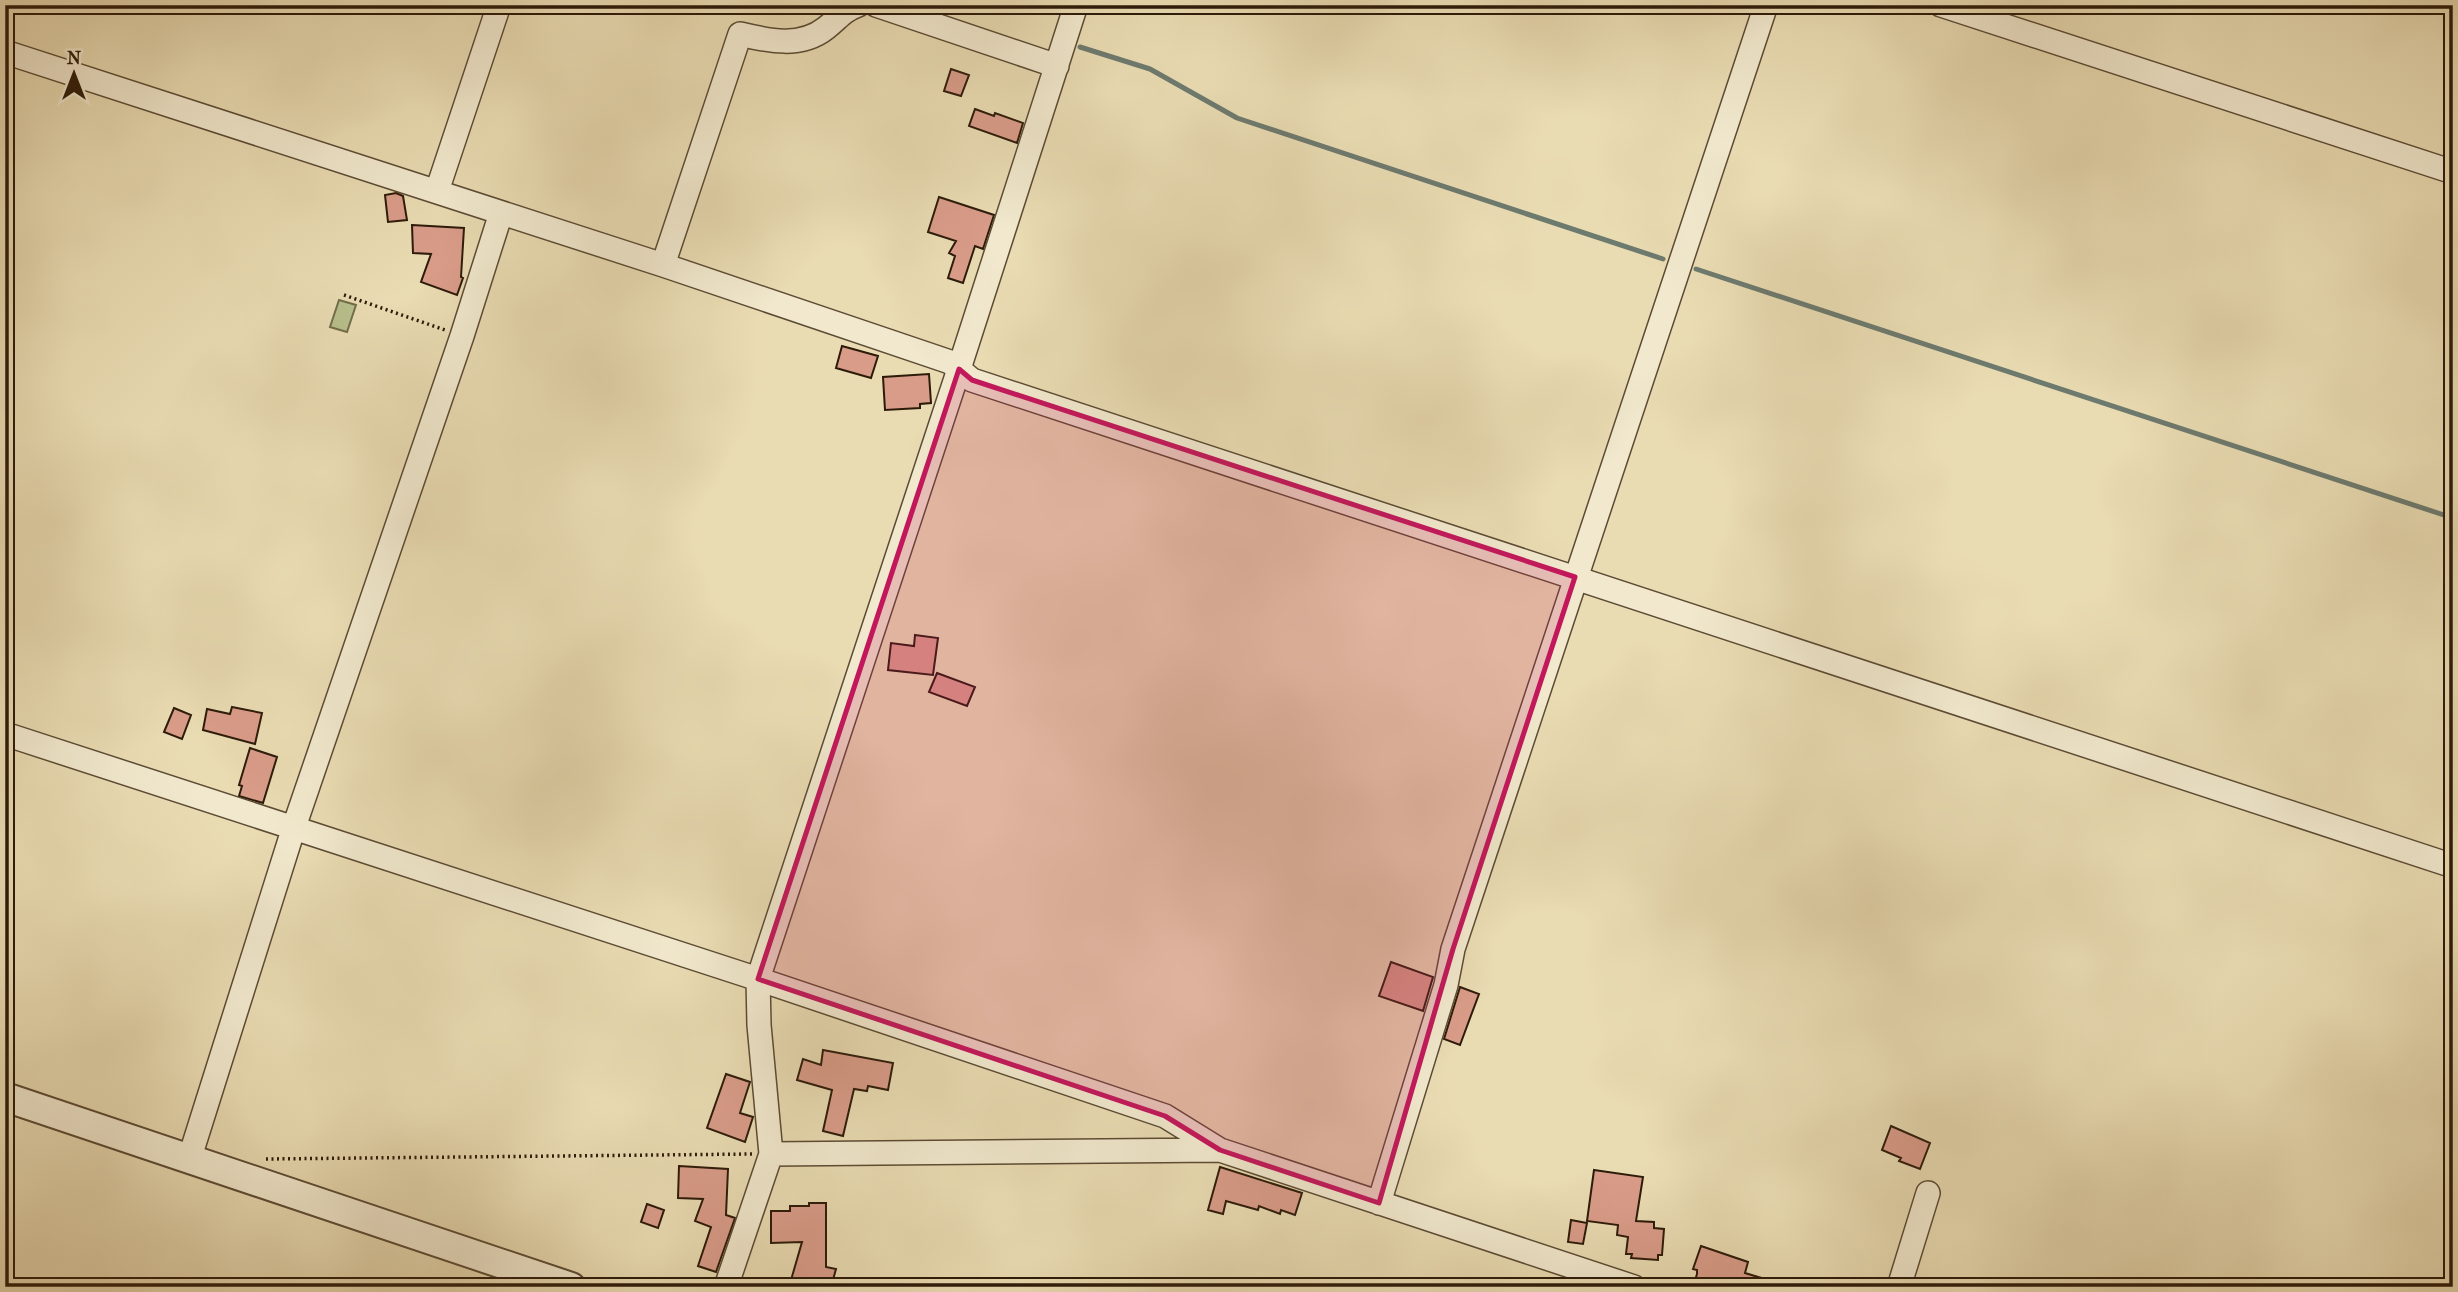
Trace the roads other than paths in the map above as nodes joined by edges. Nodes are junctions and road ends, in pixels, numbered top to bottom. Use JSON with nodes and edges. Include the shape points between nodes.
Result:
{"nodes":[{"id":1,"x":499,"y":5,"type":"edge"},
{"id":2,"x":858,"y":5,"type":"edge"},
{"id":3,"x":876,"y":5,"type":"edge"},
{"id":4,"x":1076,"y":5,"type":"edge"},
{"id":5,"x":1766,"y":5,"type":"edge"},
{"id":6,"x":1941,"y":5,"type":"edge"},
{"id":7,"x":5,"y":52,"type":"edge"},
{"id":8,"x":1057,"y":66,"type":"junction"},
{"id":9,"x":2453,"y":172,"type":"edge"},
{"id":10,"x":437,"y":191,"type":"junction"},
{"id":11,"x":501,"y":213,"type":"junction"},
{"id":12,"x":663,"y":265,"type":"junction"},
{"id":13,"x":959,"y":369,"type":"junction"},
{"id":14,"x":1575,"y":577,"type":"junction"},
{"id":15,"x":5,"y":734,"type":"edge"},
{"id":16,"x":294,"y":827,"type":"junction"},
{"id":17,"x":2453,"y":866,"type":"edge"},
{"id":18,"x":758,"y":979,"type":"junction"},
{"id":19,"x":5,"y":1097,"type":"edge"},
{"id":20,"x":1220,"y":1150,"type":"junction"},
{"id":21,"x":771,"y":1154,"type":"junction"},
{"id":22,"x":188,"y":1160,"type":"junction"},
{"id":23,"x":1928,"y":1192,"type":"dead end"},
{"id":24,"x":1379,"y":1203,"type":"junction"},
{"id":25,"x":571,"y":1287,"type":"edge"},
{"id":26,"x":726,"y":1287,"type":"edge"},
{"id":27,"x":1634,"y":1287,"type":"edge"},
{"id":28,"x":1899,"y":1287,"type":"edge"}],
"edges":[{"from":1,"to":10,"type":"street"},
{"from":2,"to":12,"type":"street","via":[[802,41],[740,34]]},
{"from":3,"to":8,"type":"street"},
{"from":4,"to":8,"type":"street"},
{"from":5,"to":14,"type":"street"},
{"from":6,"to":9,"type":"street"},
{"from":7,"to":10,"type":"street"},
{"from":8,"to":13,"type":"street"},
{"from":10,"to":11,"type":"street"},
{"from":11,"to":12,"type":"street"},
{"from":11,"to":16,"type":"street"},
{"from":12,"to":13,"type":"street","via":[[950,362]]},
{"from":13,"to":14,"type":"street","via":[[972,380]]},
{"from":13,"to":18,"type":"street"},
{"from":14,"to":17,"type":"street"},
{"from":14,"to":24,"type":"street","via":[[1453,949]]},
{"from":15,"to":16,"type":"street"},
{"from":16,"to":18,"type":"street"},
{"from":16,"to":22,"type":"street"},
{"from":18,"to":20,"type":"street","via":[[1165,1116]]},
{"from":18,"to":21,"type":"street"},
{"from":19,"to":22,"type":"street"},
{"from":20,"to":21,"type":"street"},
{"from":20,"to":24,"type":"street"},
{"from":21,"to":26,"type":"street"},
{"from":22,"to":25,"type":"street"},
{"from":23,"to":28,"type":"street"},
{"from":24,"to":27,"type":"street"}]}
